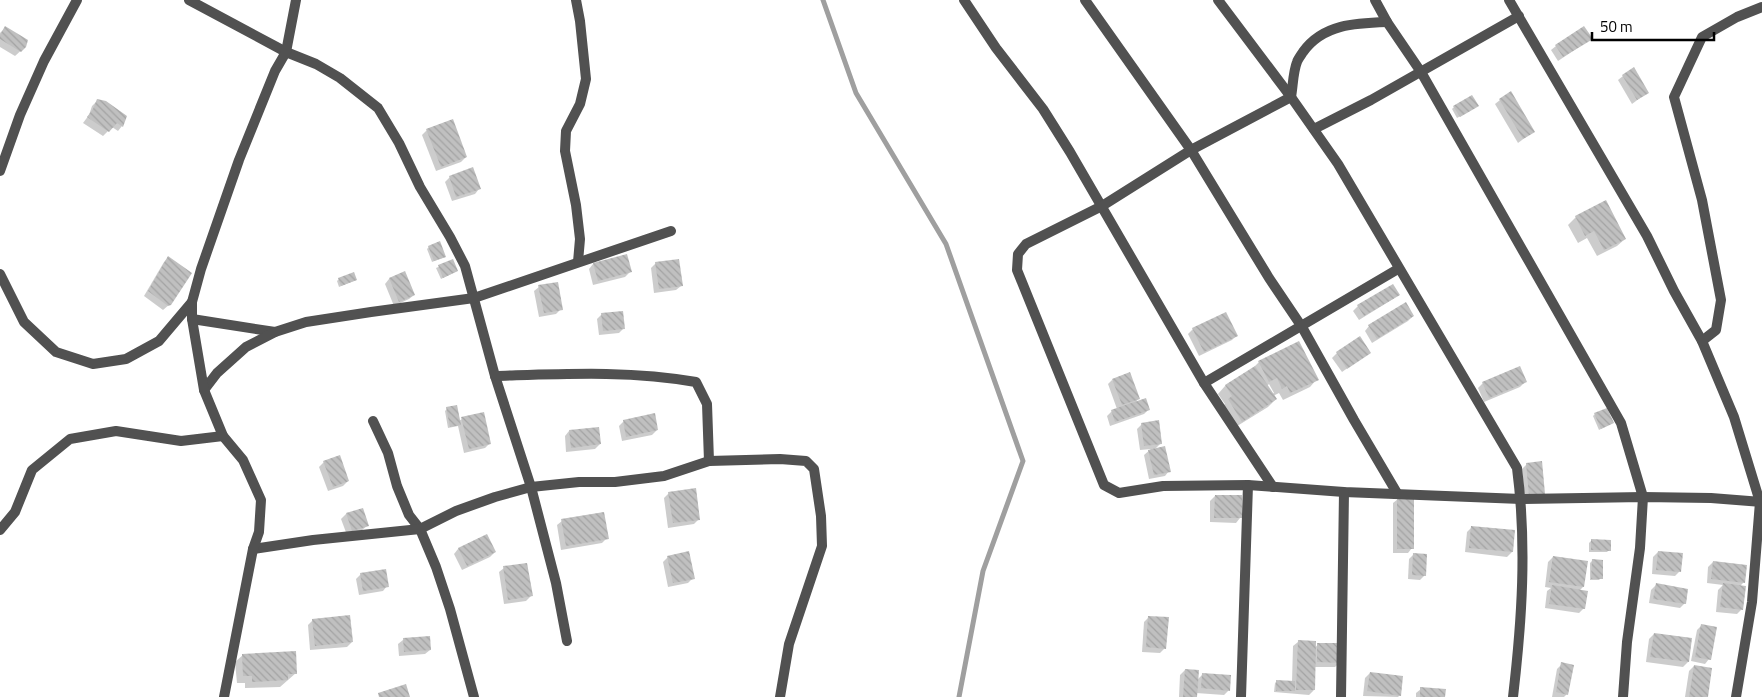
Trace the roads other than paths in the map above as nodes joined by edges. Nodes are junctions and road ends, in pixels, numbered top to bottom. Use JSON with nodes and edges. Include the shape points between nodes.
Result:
{"nodes":[{"id":1,"x":77,"y":0,"type":"edge"},
{"id":2,"x":189,"y":0,"type":"edge"},
{"id":3,"x":296,"y":0,"type":"edge"},
{"id":4,"x":576,"y":0,"type":"edge"},
{"id":5,"x":964,"y":0,"type":"edge"},
{"id":6,"x":1085,"y":0,"type":"edge"},
{"id":7,"x":1218,"y":0,"type":"edge"},
{"id":8,"x":1375,"y":0,"type":"edge"},
{"id":9,"x":1509,"y":0,"type":"edge"},
{"id":10,"x":1762,"y":7,"type":"edge"},
{"id":11,"x":1519,"y":16,"type":"junction"},
{"id":12,"x":1387,"y":22,"type":"junction"},
{"id":13,"x":286,"y":52,"type":"junction"},
{"id":14,"x":1421,"y":72,"type":"junction"},
{"id":15,"x":1291,"y":97,"type":"junction"},
{"id":16,"x":1314,"y":129,"type":"junction"},
{"id":17,"x":1190,"y":150,"type":"junction"},
{"id":18,"x":0,"y":171,"type":"edge"},
{"id":19,"x":1102,"y":206,"type":"junction"},
{"id":20,"x":671,"y":231,"type":"dead end"},
{"id":21,"x":578,"y":262,"type":"junction"},
{"id":22,"x":1398,"y":269,"type":"junction"},
{"id":23,"x":0,"y":274,"type":"edge"},
{"id":24,"x":474,"y":298,"type":"junction"},
{"id":25,"x":192,"y":302,"type":"junction"},
{"id":26,"x":192,"y":320,"type":"junction"},
{"id":27,"x":1302,"y":326,"type":"junction"},
{"id":28,"x":275,"y":332,"type":"junction"},
{"id":29,"x":1702,"y":340,"type":"junction"},
{"id":30,"x":495,"y":376,"type":"junction"},
{"id":31,"x":1204,"y":384,"type":"junction"},
{"id":32,"x":204,"y":390,"type":"junction"},
{"id":33,"x":373,"y":421,"type":"dead end"},
{"id":34,"x":223,"y":436,"type":"junction"},
{"id":35,"x":709,"y":461,"type":"junction"},
{"id":36,"x":531,"y":486,"type":"junction"},
{"id":37,"x":1248,"y":486,"type":"junction"},
{"id":38,"x":1273,"y":487,"type":"junction"},
{"id":39,"x":1344,"y":492,"type":"junction"},
{"id":40,"x":1397,"y":493,"type":"junction"},
{"id":41,"x":1643,"y":497,"type":"junction"},
{"id":42,"x":1521,"y":499,"type":"junction"},
{"id":43,"x":1761,"y":502,"type":"edge"},
{"id":44,"x":420,"y":529,"type":"junction"},
{"id":45,"x":0,"y":530,"type":"edge"},
{"id":46,"x":253,"y":549,"type":"junction"},
{"id":47,"x":567,"y":641,"type":"dead end"},
{"id":48,"x":224,"y":697,"type":"edge"},
{"id":49,"x":474,"y":697,"type":"edge"},
{"id":50,"x":780,"y":697,"type":"edge"},
{"id":51,"x":1241,"y":697,"type":"edge"},
{"id":52,"x":1341,"y":697,"type":"edge"},
{"id":53,"x":1513,"y":697,"type":"edge"},
{"id":54,"x":1623,"y":697,"type":"edge"},
{"id":55,"x":1736,"y":697,"type":"edge"}],
"edges":[{"from":1,"to":18,"type":"street","via":[[44,61]]},
{"from":2,"to":13,"type":"street"},
{"from":3,"to":13,"type":"street"},
{"from":4,"to":21,"type":"street","via":[[586,79],[580,104],[566,131],[565,151],[576,204],[580,239]]},
{"from":5,"to":19,"type":"street","via":[[1043,109]]},
{"from":6,"to":17,"type":"street"},
{"from":7,"to":15,"type":"street"},
{"from":8,"to":12,"type":"street"},
{"from":9,"to":11,"type":"street"},
{"from":10,"to":29,"type":"street","via":[[1702,37],[1674,97],[1702,200],[1721,300],[1716,330]]},
{"from":11,"to":14,"type":"street"},
{"from":11,"to":29,"type":"street","via":[[1647,236]]},
{"from":12,"to":14,"type":"street"},
{"from":12,"to":15,"type":"street","via":[[1360,23],[1321,34],[1309,44],[1297,62]]},
{"from":13,"to":24,"type":"street","via":[[340,78],[378,108],[450,237]]},
{"from":13,"to":25,"type":"street","via":[[275,71],[239,160]]},
{"from":14,"to":16,"type":"street"},
{"from":14,"to":41,"type":"street","via":[[1622,423]]},
{"from":15,"to":16,"type":"street"},
{"from":15,"to":17,"type":"street"},
{"from":16,"to":22,"type":"street","via":[[1338,164]]},
{"from":17,"to":19,"type":"street"},
{"from":17,"to":27,"type":"street"},
{"from":19,"to":31,"type":"street"},
{"from":19,"to":37,"type":"street","via":[[1026,244],[1018,254],[1017,270],[1104,485],[1119,493],[1163,486]]},
{"from":20,"to":21,"type":"street"},
{"from":21,"to":24,"type":"street"},
{"from":22,"to":27,"type":"street"},
{"from":22,"to":42,"type":"street","via":[[1517,468]]},
{"from":23,"to":25,"type":"street","via":[[24,322],[56,352],[93,364],[126,359],[159,341]]},
{"from":24,"to":28,"type":"street","via":[[315,321]]},
{"from":24,"to":30,"type":"street"},
{"from":25,"to":26,"type":"street"},
{"from":26,"to":28,"type":"street"},
{"from":26,"to":32,"type":"street"},
{"from":27,"to":31,"type":"street"},
{"from":27,"to":40,"type":"street"},
{"from":28,"to":32,"type":"street","via":[[246,347]]},
{"from":29,"to":43,"type":"street","via":[[1734,418]]},
{"from":30,"to":35,"type":"street","via":[[593,374],[696,382],[707,404]]},
{"from":30,"to":36,"type":"street"},
{"from":31,"to":38,"type":"street"},
{"from":32,"to":34,"type":"street"},
{"from":33,"to":44,"type":"street","via":[[388,453],[409,515]]},
{"from":34,"to":45,"type":"street","via":[[181,441],[116,431],[70,439],[32,470],[15,512]]},
{"from":34,"to":46,"type":"street","via":[[243,460],[261,500],[259,532]]},
{"from":35,"to":36,"type":"street","via":[[664,476]]},
{"from":35,"to":50,"type":"street","via":[[780,459],[806,461],[814,469],[822,546],[789,644]]},
{"from":36,"to":44,"type":"street","via":[[456,511]]},
{"from":36,"to":47,"type":"street"},
{"from":37,"to":38,"type":"street"},
{"from":37,"to":51,"type":"street"},
{"from":38,"to":39,"type":"street"},
{"from":39,"to":40,"type":"street"},
{"from":39,"to":52,"type":"street"},
{"from":40,"to":42,"type":"street"},
{"from":41,"to":42,"type":"street"},
{"from":41,"to":43,"type":"street"},
{"from":41,"to":54,"type":"street"},
{"from":42,"to":53,"type":"street","via":[[1524,584]]},
{"from":43,"to":55,"type":"street","via":[[1752,602]]},
{"from":44,"to":46,"type":"street"},
{"from":44,"to":49,"type":"street","via":[[450,609]]},
{"from":46,"to":48,"type":"street"}]}
